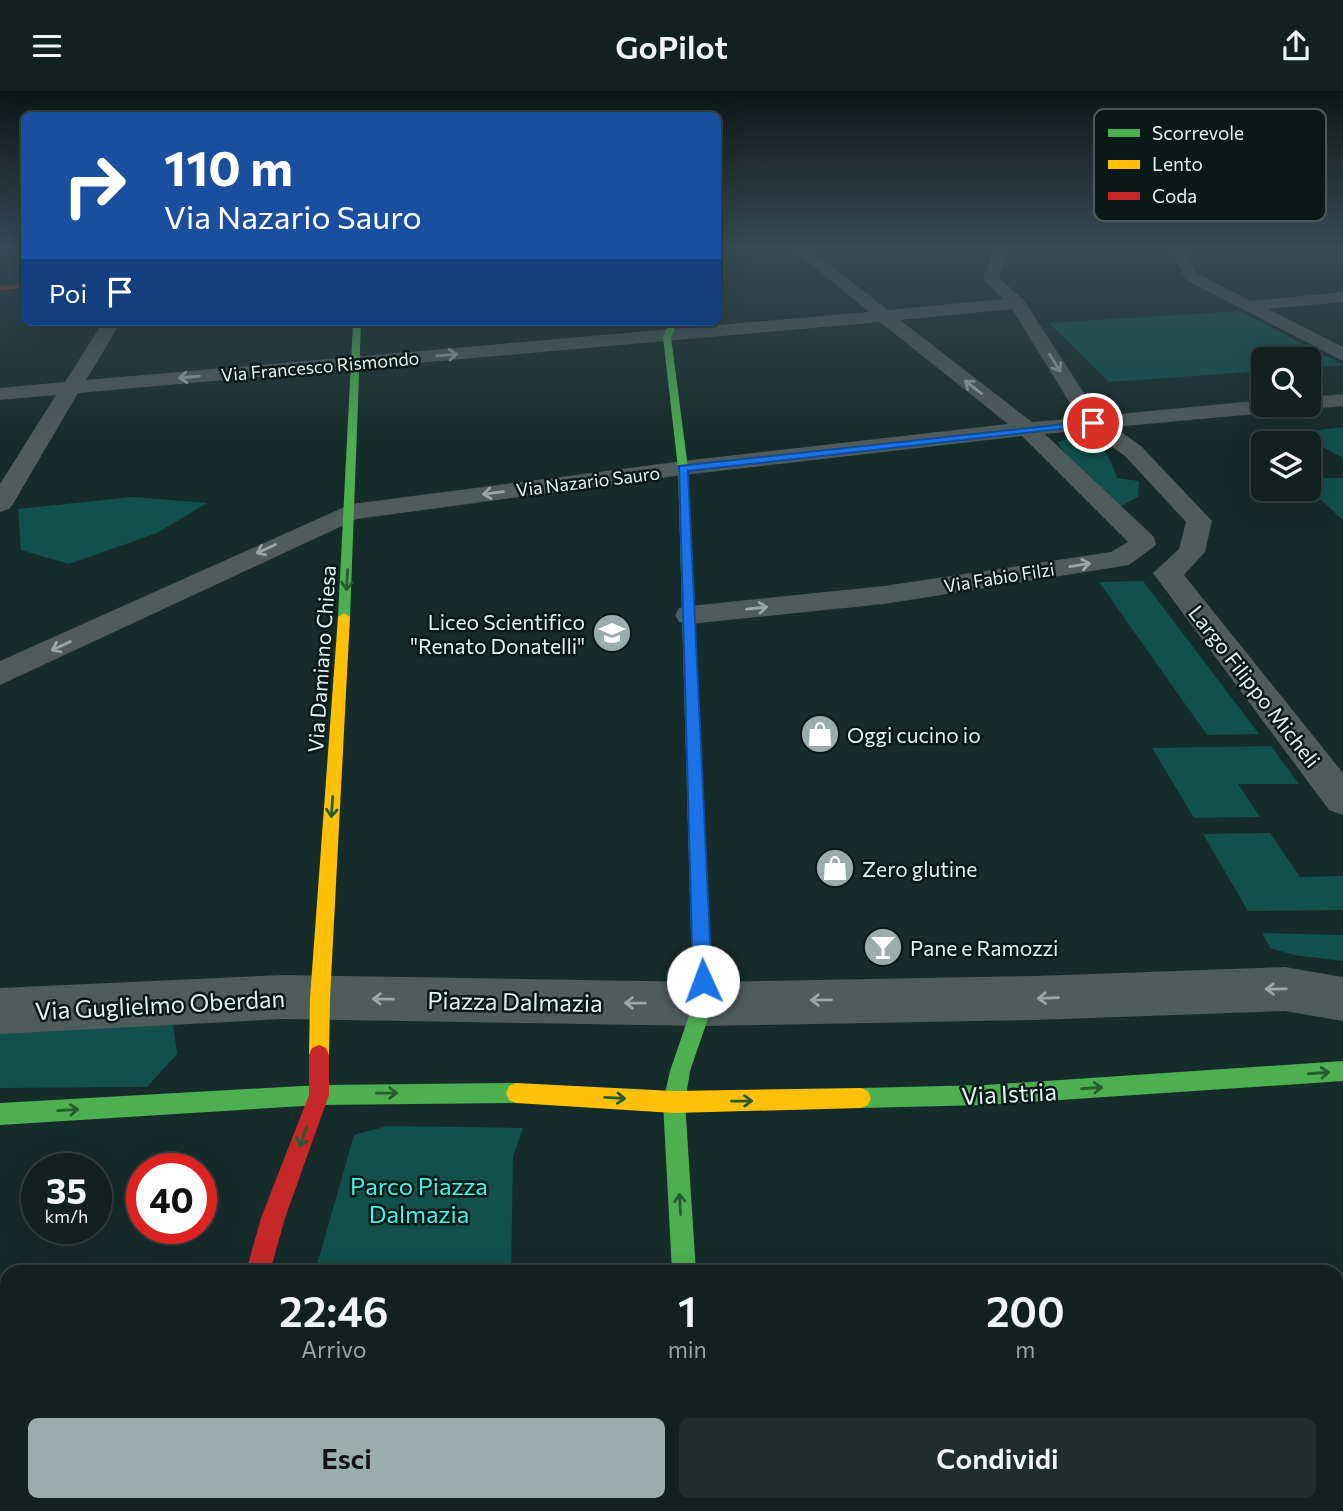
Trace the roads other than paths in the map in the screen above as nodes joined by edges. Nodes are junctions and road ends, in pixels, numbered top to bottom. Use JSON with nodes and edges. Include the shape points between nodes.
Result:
{"nodes":[{"id":1,"x":878,"y":312,"type":"edge"},
{"id":2,"x":912,"y":312,"type":"edge"},
{"id":3,"x":1023,"y":312,"type":"edge"},
{"id":4,"x":1261,"y":312,"type":"edge"},
{"id":5,"x":881,"y":315,"type":"junction"},
{"id":6,"x":109,"y":326,"type":"edge"},
{"id":7,"x":357,"y":326,"type":"edge"},
{"id":8,"x":670,"y":330,"type":"edge"},
{"id":9,"x":1343,"y":355,"type":"edge"},
{"id":10,"x":354,"y":363,"type":"junction"},
{"id":11,"x":70,"y":387,"type":"junction"},
{"id":12,"x":0,"y":394,"type":"edge"},
{"id":13,"x":1343,"y":400,"type":"edge"},
{"id":14,"x":1321,"y":402,"type":"edge"},
{"id":15,"x":1251,"y":408,"type":"edge"},
{"id":16,"x":1093,"y":423,"type":"junction"},
{"id":17,"x":1027,"y":429,"type":"junction"},
{"id":18,"x":683,"y":468,"type":"junction"},
{"id":19,"x":0,"y":504,"type":"edge"},
{"id":20,"x":351,"y":512,"type":"junction"},
{"id":21,"x":1142,"y":545,"type":"junction"},
{"id":22,"x":1167,"y":573,"type":"junction"},
{"id":23,"x":690,"y":615,"type":"junction"},
{"id":24,"x":0,"y":674,"type":"edge"},
{"id":25,"x":1343,"y":800,"type":"edge"},
{"id":26,"x":320,"y":998,"type":"junction"},
{"id":27,"x":1343,"y":999,"type":"edge"},
{"id":28,"x":704,"y":1004,"type":"junction"},
{"id":29,"x":0,"y":1011,"type":"edge"},
{"id":30,"x":1343,"y":1071,"type":"edge"},
{"id":31,"x":319,"y":1095,"type":"junction"},
{"id":32,"x":674,"y":1102,"type":"junction"},
{"id":33,"x":0,"y":1114,"type":"edge"},
{"id":34,"x":260,"y":1265,"type":"edge"},
{"id":35,"x":684,"y":1265,"type":"edge"}],
"edges":[{"from":1,"to":5,"type":"street"},
{"from":2,"to":5,"type":"street","name":"Via Francesco Rismondo"},
{"from":3,"to":16,"type":"street","one_way":true},
{"from":4,"to":9,"type":"street"},
{"from":5,"to":8,"type":"street","name":"Via Francesco Rismondo"},
{"from":17,"to":5,"type":"street","one_way":true},
{"from":6,"to":11,"type":"street"},
{"from":7,"to":10,"type":"street","name":"Via Damiano Chiesa"},
{"from":10,"to":8,"type":"street","name":"Via Francesco Rismondo","one_way":true},
{"from":8,"to":18,"type":"street"},
{"from":10,"to":11,"type":"street","name":"Via Francesco Rismondo","one_way":true},
{"from":10,"to":20,"type":"street","name":"Via Damiano Chiesa"},
{"from":11,"to":12,"type":"street","name":"Via Francesco Rismondo"},
{"from":11,"to":19,"type":"street"},
{"from":13,"to":14,"type":"street"},
{"from":15,"to":16,"type":"street","name":"Via Nazario Sauro"},
{"from":16,"to":17,"type":"street","name":"Via Nazario Sauro"},
{"from":16,"to":22,"type":"street","via":[[1133,450],[1199,521],[1199,543],[1184,563]]},
{"from":17,"to":18,"type":"street","name":"Via Nazario Sauro"},
{"from":17,"to":21,"type":"street","via":[[1140,537]]},
{"from":18,"to":20,"type":"street","name":"Via Nazario Sauro","one_way":true},
{"from":18,"to":23,"type":"street"},
{"from":20,"to":24,"type":"street","name":"Via Nazario Sauro","one_way":true},
{"from":20,"to":26,"type":"street","name":"Via Damiano Chiesa","one_way":true},
{"from":21,"to":22,"type":"street","name":"Largo Filippo Micheli"},
{"from":23,"to":21,"type":"street","name":"Via Fabio Filzi","one_way":true,"via":[[884,595],[1119,559]]},
{"from":22,"to":25,"type":"street","name":"Largo Filippo Micheli"},
{"from":23,"to":28,"type":"street"},
{"from":28,"to":26,"type":"street","name":"Piazza Dalmazia","one_way":true},
{"from":26,"to":29,"type":"street","name":"Via Guglielmo Oberdan"},
{"from":26,"to":31,"type":"street"},
{"from":27,"to":28,"type":"street","one_way":true,"via":[[1285,989]]},
{"from":28,"to":32,"type":"street"},
{"from":32,"to":30,"type":"street","name":"Via Istria","one_way":true,"via":[[985,1095]]},
{"from":31,"to":32,"type":"street","one_way":true,"via":[[486,1091]]},
{"from":33,"to":31,"type":"street","one_way":true},
{"from":31,"to":34,"type":"street","one_way":true},
{"from":35,"to":32,"type":"street","one_way":true}]}
